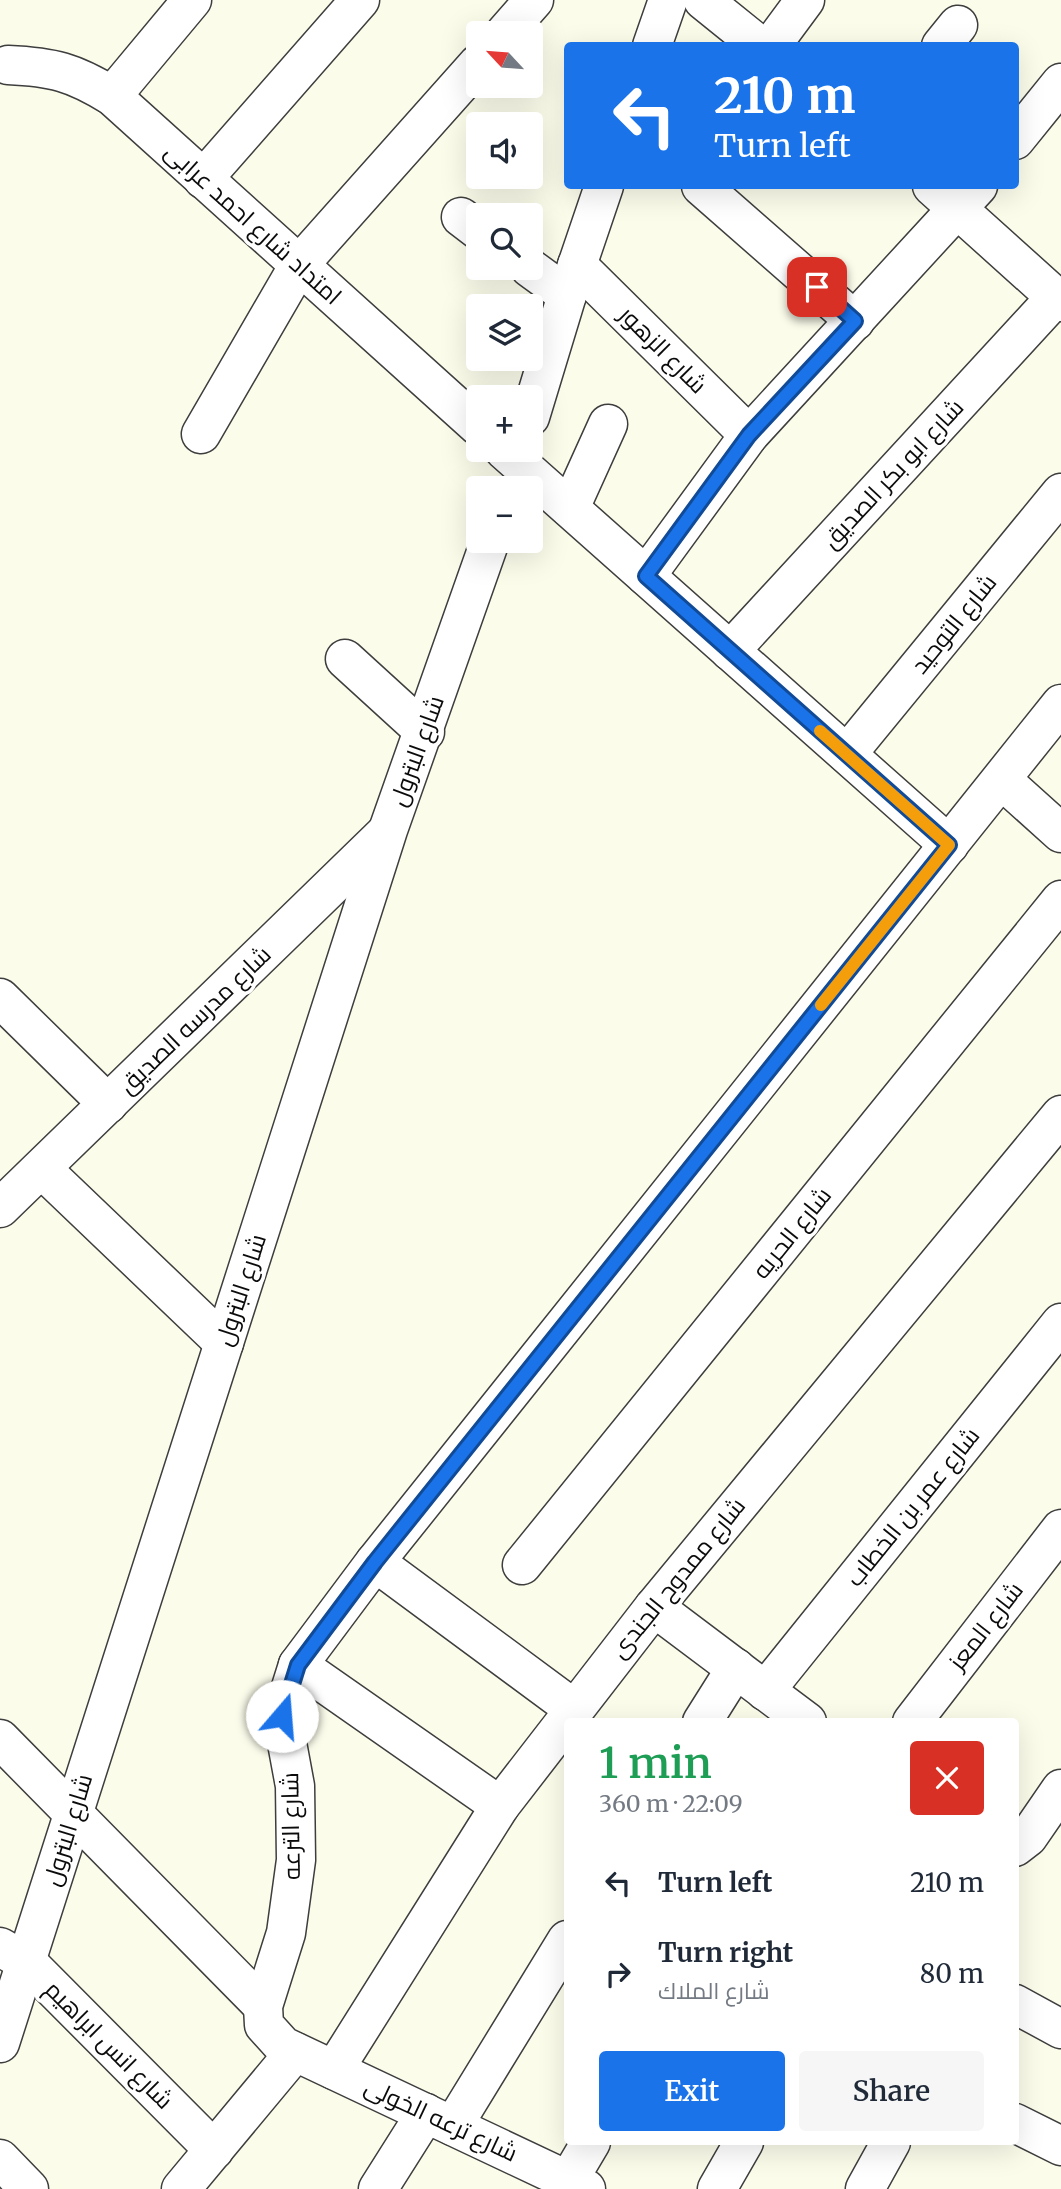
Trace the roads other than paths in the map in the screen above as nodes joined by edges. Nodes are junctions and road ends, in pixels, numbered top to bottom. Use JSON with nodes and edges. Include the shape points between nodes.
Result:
{"nodes":[{"id":1,"x":192,"y":0,"type":"edge"},
{"id":2,"x":360,"y":0,"type":"edge"},
{"id":3,"x":534,"y":0,"type":"edge"},
{"id":4,"x":668,"y":0,"type":"edge"},
{"id":5,"x":703,"y":0,"type":"edge"},
{"id":6,"x":805,"y":0,"type":"edge"},
{"id":7,"x":516,"y":21,"type":"edge"},
{"id":8,"x":653,"y":42,"type":"edge"},
{"id":9,"x":755,"y":42,"type":"edge"},
{"id":10,"x":774,"y":42,"type":"edge"},
{"id":11,"x":8,"y":65,"type":"dead end"},
{"id":12,"x":466,"y":77,"type":"edge"},
{"id":13,"x":1061,"y":83,"type":"edge"},
{"id":14,"x":113,"y":96,"type":"junction"},
{"id":15,"x":1019,"y":135,"type":"edge"},
{"id":16,"x":203,"y":179,"type":"junction"},
{"id":17,"x":603,"y":189,"type":"edge"},
{"id":18,"x":704,"y":189,"type":"edge"},
{"id":19,"x":957,"y":193,"type":"edge"},
{"id":20,"x":299,"y":265,"type":"junction"},
{"id":21,"x":543,"y":272,"type":"edge"},
{"id":22,"x":572,"y":280,"type":"junction"},
{"id":23,"x":1058,"y":300,"type":"edge"},
{"id":24,"x":855,"y":321,"type":"junction"},
{"id":25,"x":540,"y":385,"type":"edge"},
{"id":26,"x":466,"y":415,"type":"edge"},
{"id":27,"x":608,"y":424,"type":"dead end"},
{"id":28,"x":201,"y":434,"type":"dead end"},
{"id":29,"x":749,"y":435,"type":"junction"},
{"id":30,"x":512,"y":462,"type":"edge"},
{"id":31,"x":1061,"y":493,"type":"edge"},
{"id":32,"x":570,"y":508,"type":"junction"},
{"id":33,"x":486,"y":553,"type":"edge"},
{"id":34,"x":646,"y":576,"type":"junction"},
{"id":35,"x":730,"y":651,"type":"junction"},
{"id":36,"x":345,"y":659,"type":"dead end"},
{"id":37,"x":1061,"y":704,"type":"edge"},
{"id":38,"x":425,"y":732,"type":"junction"},
{"id":39,"x":847,"y":754,"type":"junction"},
{"id":40,"x":1002,"y":780,"type":"junction"},
{"id":41,"x":388,"y":830,"type":"junction"},
{"id":42,"x":1061,"y":833,"type":"edge"},
{"id":43,"x":949,"y":845,"type":"junction"},
{"id":44,"x":1061,"y":900,"type":"edge"},
{"id":45,"x":0,"y":998,"type":"edge"},
{"id":46,"x":108,"y":1104,"type":"junction"},
{"id":47,"x":1061,"y":1115,"type":"edge"},
{"id":48,"x":42,"y":1169,"type":"junction"},
{"id":49,"x":0,"y":1209,"type":"edge"},
{"id":50,"x":1061,"y":1323,"type":"edge"},
{"id":51,"x":224,"y":1343,"type":"junction"},
{"id":52,"x":1061,"y":1529,"type":"edge"},
{"id":53,"x":375,"y":1562,"type":"junction"},
{"id":54,"x":522,"y":1565,"type":"dead end"},
{"id":55,"x":654,"y":1607,"type":"junction"},
{"id":56,"x":298,"y":1665,"type":"junction"},
{"id":57,"x":750,"y":1679,"type":"junction"},
{"id":58,"x":574,"y":1709,"type":"junction"},
{"id":59,"x":567,"y":1718,"type":"edge"},
{"id":60,"x":706,"y":1718,"type":"edge"},
{"id":61,"x":802,"y":1718,"type":"edge"},
{"id":62,"x":915,"y":1718,"type":"edge"},
{"id":63,"x":564,"y":1722,"type":"edge"},
{"id":64,"x":0,"y":1739,"type":"edge"},
{"id":65,"x":1061,"y":1789,"type":"edge"},
{"id":66,"x":500,"y":1806,"type":"junction"},
{"id":67,"x":72,"y":1815,"type":"junction"},
{"id":68,"x":1021,"y":1842,"type":"edge"},
{"id":69,"x":564,"y":1944,"type":"edge"},
{"id":70,"x":14,"y":1955,"type":"edge"},
{"id":71,"x":263,"y":2006,"type":"junction"},
{"id":72,"x":1019,"y":2006,"type":"edge"},
{"id":73,"x":1061,"y":2029,"type":"edge"},
{"id":74,"x":0,"y":2043,"type":"edge"},
{"id":75,"x":295,"y":2052,"type":"junction"},
{"id":76,"x":334,"y":2070,"type":"junction"},
{"id":77,"x":440,"y":2120,"type":"junction"},
{"id":78,"x":1019,"y":2125,"type":"edge"},
{"id":79,"x":588,"y":2145,"type":"edge"},
{"id":80,"x":742,"y":2145,"type":"edge"},
{"id":81,"x":889,"y":2145,"type":"edge"},
{"id":82,"x":1061,"y":2146,"type":"edge"},
{"id":83,"x":214,"y":2150,"type":"junction"},
{"id":84,"x":0,"y":2159,"type":"edge"},
{"id":85,"x":553,"y":2181,"type":"edge"},
{"id":86,"x":29,"y":2189,"type":"edge"},
{"id":87,"x":181,"y":2189,"type":"edge"},
{"id":88,"x":378,"y":2189,"type":"edge"},
{"id":89,"x":717,"y":2189,"type":"edge"},
{"id":90,"x":865,"y":2189,"type":"edge"}],
"edges":[{"from":1,"to":14,"type":"street"},
{"from":2,"to":16,"type":"street"},
{"from":3,"to":7,"type":"street"},
{"from":4,"to":8,"type":"street"},
{"from":5,"to":9,"type":"street"},
{"from":6,"to":10,"type":"street"},
{"from":11,"to":14,"type":"street","name":"امتداد شارع احمد عرابى","via":[[45,66],[81,77]]},
{"from":12,"to":20,"type":"street"},
{"from":13,"to":15,"type":"street"},
{"from":14,"to":16,"type":"street","name":"امتداد شارع احمد عرابى"},
{"from":16,"to":20,"type":"street","name":"امتداد شارع احمد عرابى"},
{"from":17,"to":22,"type":"street"},
{"from":18,"to":24,"type":"street"},
{"from":19,"to":23,"type":"street"},
{"from":19,"to":24,"type":"street"},
{"from":20,"to":26,"type":"street","name":"امتداد شارع احمد عرابى"},
{"from":20,"to":28,"type":"street"},
{"from":21,"to":22,"type":"street","name":"شارع الزهور"},
{"from":22,"to":25,"type":"street"},
{"from":22,"to":29,"type":"street","name":"شارع الزهور"},
{"from":23,"to":35,"type":"street","name":"شارع ابو بكر الصديق"},
{"from":24,"to":29,"type":"street"},
{"from":27,"to":32,"type":"street"},
{"from":29,"to":34,"type":"street"},
{"from":30,"to":32,"type":"street"},
{"from":31,"to":39,"type":"street","name":"شارع التوحيد"},
{"from":32,"to":34,"type":"street"},
{"from":33,"to":38,"type":"street","name":"شارع البترول"},
{"from":34,"to":35,"type":"street"},
{"from":35,"to":39,"type":"street"},
{"from":36,"to":38,"type":"street"},
{"from":37,"to":40,"type":"street","name":"شارع الترعه"},
{"from":38,"to":41,"type":"street","name":"شارع البترول"},
{"from":39,"to":43,"type":"street"},
{"from":40,"to":42,"type":"street"},
{"from":40,"to":43,"type":"street","name":"شارع الترعه"},
{"from":41,"to":46,"type":"street","name":"شارع مدرسه الصديق"},
{"from":41,"to":51,"type":"street","name":"شارع البترول"},
{"from":43,"to":53,"type":"street","name":"شارع الترعه"},
{"from":44,"to":54,"type":"street","name":"شارع الحريه"},
{"from":45,"to":46,"type":"street"},
{"from":46,"to":48,"type":"street","name":"شارع مدرسه الصديق"},
{"from":47,"to":55,"type":"street","name":"شارع ممدوح الجندى"},
{"from":48,"to":49,"type":"street","name":"شارع مدرسه الصديق"},
{"from":48,"to":51,"type":"street"},
{"from":50,"to":57,"type":"street","name":"شارع عمر بن الخطاب"},
{"from":51,"to":67,"type":"street","name":"شارع البترول"},
{"from":52,"to":62,"type":"street","name":"شارع المعز"},
{"from":53,"to":56,"type":"street","name":"شارع الترعه"},
{"from":53,"to":58,"type":"street"},
{"from":55,"to":57,"type":"street"},
{"from":55,"to":58,"type":"street","name":"شارع ممدوح الجندى"},
{"from":56,"to":66,"type":"street"},
{"from":56,"to":71,"type":"street","name":"شارع الترعه","via":[[282,1716],[295,1786],[296,1860],[286,1933]]},
{"from":57,"to":60,"type":"street","name":"شارع عمر بن الخطاب"},
{"from":57,"to":61,"type":"street"},
{"from":58,"to":59,"type":"street","name":"شارع ممدوح الجندى"},
{"from":63,"to":66,"type":"street","name":"شارع ممدوح الجندى"},
{"from":64,"to":67,"type":"street"},
{"from":65,"to":68,"type":"street"},
{"from":66,"to":76,"type":"street","name":"شارع ممدوح الجندى"},
{"from":67,"to":70,"type":"street","name":"شارع البترول"},
{"from":67,"to":71,"type":"street"},
{"from":69,"to":77,"type":"street"},
{"from":70,"to":74,"type":"street","name":"شارع البترول"},
{"from":70,"to":83,"type":"street","name":"شارع انس ابراهيم"},
{"from":71,"to":75,"type":"street","via":[[264,2025]]},
{"from":72,"to":73,"type":"street"},
{"from":75,"to":76,"type":"street","name":"شارع ترعه الخولى"},
{"from":75,"to":83,"type":"street"},
{"from":76,"to":77,"type":"street","name":"شارع ترعه الخولى"},
{"from":77,"to":85,"type":"street","name":"شارع ترعه الخولى"},
{"from":77,"to":88,"type":"street"},
{"from":78,"to":82,"type":"street"},
{"from":79,"to":85,"type":"street"},
{"from":80,"to":89,"type":"street"},
{"from":81,"to":90,"type":"street"},
{"from":83,"to":87,"type":"street"},
{"from":84,"to":86,"type":"street"}]}
